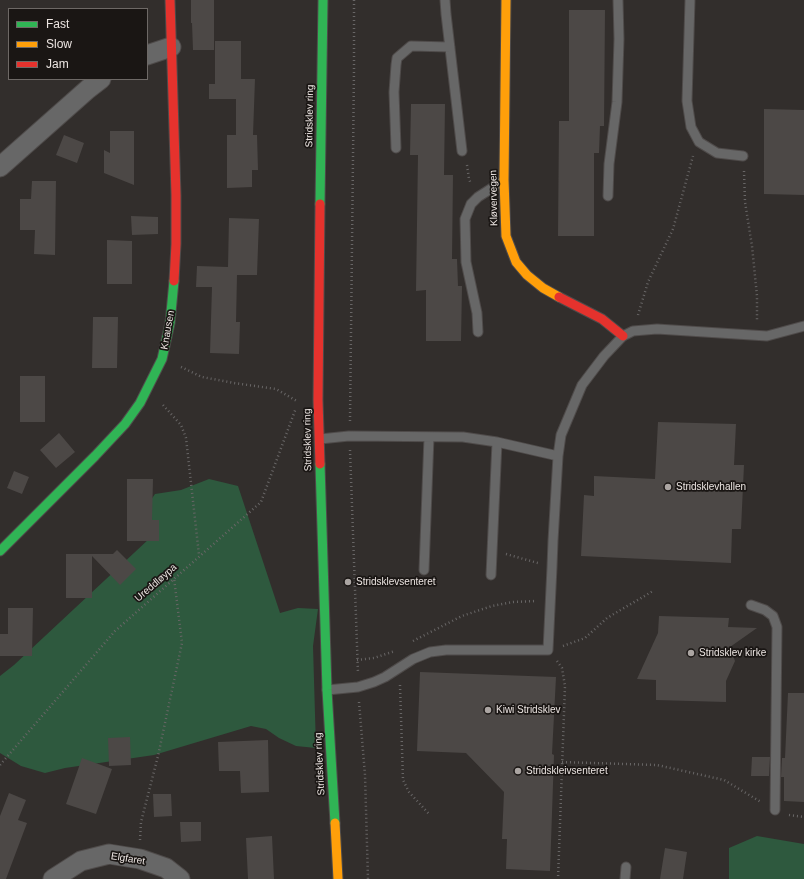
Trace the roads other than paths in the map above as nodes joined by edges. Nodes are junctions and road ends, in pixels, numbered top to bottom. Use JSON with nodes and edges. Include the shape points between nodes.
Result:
{"nodes":[{"id":1,"x":170,"y":0,"type":"edge"},
{"id":2,"x":322,"y":0,"type":"edge"},
{"id":3,"x":445,"y":0,"type":"edge"},
{"id":4,"x":506,"y":0,"type":"edge"},
{"id":5,"x":618,"y":0,"type":"edge"},
{"id":6,"x":690,"y":0,"type":"edge"},
{"id":7,"x":172,"y":47,"type":"junction"},
{"id":8,"x":450,"y":47,"type":"junction"},
{"id":9,"x":148,"y":55,"type":"edge"},
{"id":10,"x":100,"y":80,"type":"edge"},
{"id":11,"x":396,"y":148,"type":"dead end"},
{"id":12,"x":462,"y":151,"type":"road end"},
{"id":13,"x":743,"y":156,"type":"road end"},
{"id":14,"x":0,"y":167,"type":"edge"},
{"id":15,"x":504,"y":180,"type":"junction"},
{"id":16,"x":608,"y":196,"type":"dead end"},
{"id":17,"x":804,"y":326,"type":"edge"},
{"id":18,"x":478,"y":332,"type":"dead end"},
{"id":19,"x":623,"y":336,"type":"junction"},
{"id":20,"x":429,"y":437,"type":"junction"},
{"id":21,"x":320,"y":439,"type":"junction"},
{"id":22,"x":497,"y":442,"type":"junction"},
{"id":23,"x":558,"y":456,"type":"junction"},
{"id":24,"x":0,"y":551,"type":"edge"},
{"id":25,"x":424,"y":570,"type":"dead end"},
{"id":26,"x":491,"y":575,"type":"dead end"},
{"id":27,"x":751,"y":604,"type":"dead end"},
{"id":28,"x":328,"y":690,"type":"junction"},
{"id":29,"x":775,"y":810,"type":"road end"},
{"id":30,"x":626,"y":867,"type":"dead end"},
{"id":31,"x":53,"y":879,"type":"edge"},
{"id":32,"x":180,"y":879,"type":"edge"},
{"id":33,"x":338,"y":879,"type":"edge"},
{"id":34,"x":625,"y":879,"type":"edge"}],
"edges":[{"from":1,"to":7,"type":"street","name":"Knausen"},
{"from":2,"to":21,"type":"street","name":"Stridsklev ring","via":[[318,392]]},
{"from":3,"to":8,"type":"lane"},
{"from":4,"to":15,"type":"street","name":"Kløvervegen"},
{"from":5,"to":16,"type":"lane","via":[[617,102],[609,164]]},
{"from":6,"to":13,"type":"lane","via":[[687,102],[691,128],[699,142],[717,153]]},
{"from":7,"to":9,"type":"street"},
{"from":7,"to":24,"type":"street","name":"Knausen","via":[[176,244],[170,323],[162,359],[140,403],[125,424]]},
{"from":8,"to":11,"type":"lane","via":[[411,46],[398,58],[394,92]]},
{"from":8,"to":12,"type":"lane"},
{"from":10,"to":14,"type":"street"},
{"from":15,"to":18,"type":"lane","via":[[478,197],[471,204],[465,219],[466,262],[477,313]]},
{"from":15,"to":19,"type":"street","name":"Kløvervegen","via":[[506,236],[516,262],[543,288],[602,320]]},
{"from":17,"to":19,"type":"lane","via":[[767,336],[657,329],[633,331]]},
{"from":19,"to":23,"type":"lane","via":[[582,385],[561,435]]},
{"from":20,"to":21,"type":"lane","via":[[349,436]]},
{"from":20,"to":22,"type":"lane","via":[[463,437]]},
{"from":20,"to":25,"type":"lane"},
{"from":21,"to":28,"type":"street","name":"Stridsklev ring"},
{"from":22,"to":23,"type":"lane"},
{"from":22,"to":26,"type":"lane"},
{"from":23,"to":28,"type":"lane","via":[[548,650],[430,652],[374,682],[358,687]]},
{"from":27,"to":29,"type":"lane","via":[[773,616],[777,627]]},
{"from":28,"to":33,"type":"street","name":"Stridsklev ring"},
{"from":30,"to":34,"type":"lane"},
{"from":31,"to":32,"type":"street","name":"Elgfaret","via":[[81,862],[109,854],[140,858],[166,868]]}]}
